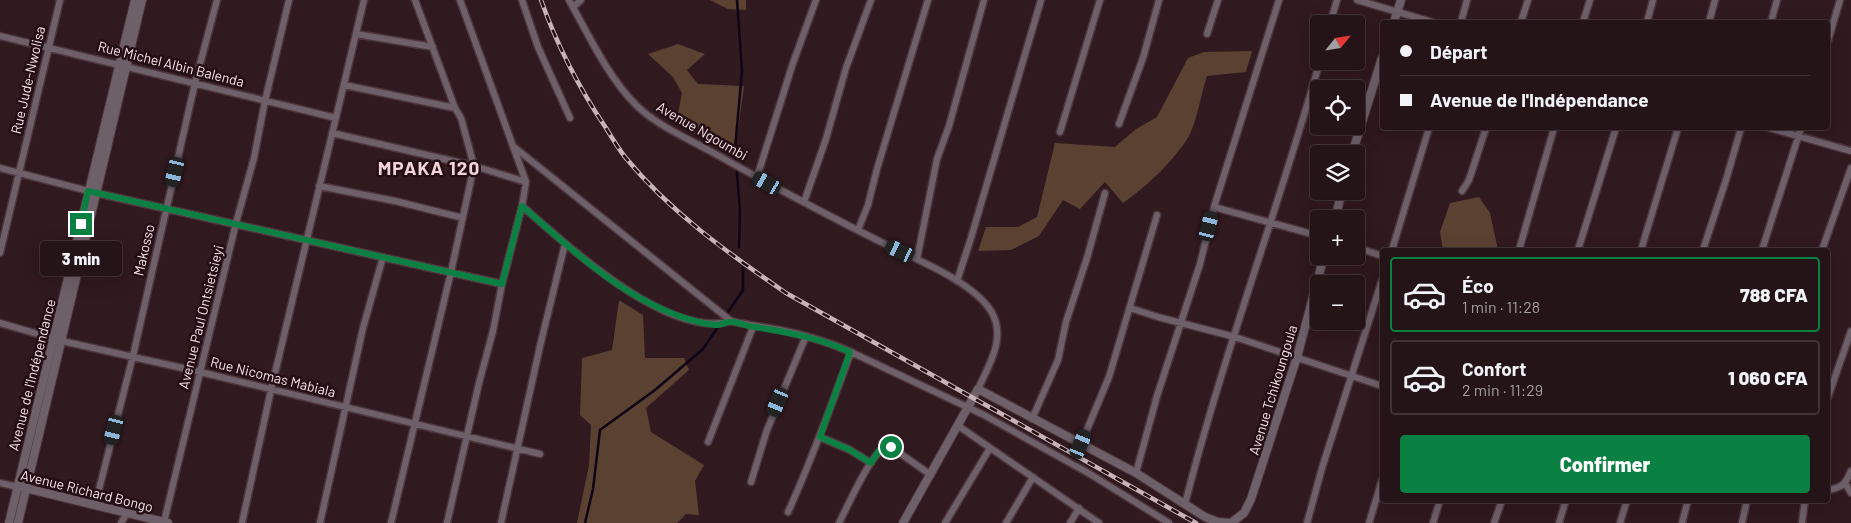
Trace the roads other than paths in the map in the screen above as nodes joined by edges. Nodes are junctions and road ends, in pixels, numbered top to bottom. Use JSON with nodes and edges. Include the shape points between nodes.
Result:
{"nodes":[{"id":1,"x":60,"y":0,"type":"edge"},
{"id":2,"x":135,"y":0,"type":"edge"},
{"id":3,"x":142,"y":0,"type":"edge"},
{"id":4,"x":218,"y":0,"type":"edge"},
{"id":5,"x":289,"y":0,"type":"edge"},
{"id":6,"x":364,"y":0,"type":"edge"},
{"id":7,"x":416,"y":0,"type":"edge"},
{"id":8,"x":460,"y":0,"type":"edge"},
{"id":9,"x":522,"y":0,"type":"edge"},
{"id":10,"x":569,"y":0,"type":"edge"},
{"id":11,"x":581,"y":0,"type":"edge"},
{"id":12,"x":816,"y":0,"type":"edge"},
{"id":13,"x":871,"y":0,"type":"edge"},
{"id":14,"x":928,"y":0,"type":"edge"},
{"id":15,"x":984,"y":0,"type":"edge"},
{"id":16,"x":1041,"y":0,"type":"edge"},
{"id":17,"x":1100,"y":0,"type":"edge"},
{"id":18,"x":1159,"y":0,"type":"edge"},
{"id":19,"x":1218,"y":0,"type":"edge"},
{"id":20,"x":1279,"y":0,"type":"edge"},
{"id":21,"x":1337,"y":0,"type":"edge"},
{"id":22,"x":1357,"y":0,"type":"edge"},
{"id":23,"x":1401,"y":0,"type":"edge"},
{"id":24,"x":1467,"y":0,"type":"edge"},
{"id":25,"x":1528,"y":0,"type":"edge"},
{"id":26,"x":1590,"y":0,"type":"edge"},
{"id":27,"x":1653,"y":0,"type":"edge"},
{"id":28,"x":1716,"y":0,"type":"edge"},
{"id":29,"x":1777,"y":0,"type":"edge"},
{"id":30,"x":1840,"y":0,"type":"edge"},
{"id":31,"x":573,"y":7,"type":"junction"},
{"id":32,"x":1398,"y":12,"type":"junction"},
{"id":33,"x":1333,"y":15,"type":"edge"},
{"id":34,"x":1395,"y":20,"type":"edge"},
{"id":35,"x":1425,"y":20,"type":"edge"},
{"id":36,"x":1461,"y":20,"type":"edge"},
{"id":37,"x":1522,"y":20,"type":"edge"},
{"id":38,"x":1584,"y":20,"type":"edge"},
{"id":39,"x":1648,"y":20,"type":"edge"},
{"id":40,"x":1710,"y":20,"type":"edge"},
{"id":41,"x":1771,"y":20,"type":"edge"},
{"id":42,"x":356,"y":34,"type":"junction"},
{"id":43,"x":1207,"y":34,"type":"dead end"},
{"id":44,"x":1830,"y":34,"type":"edge"},
{"id":45,"x":0,"y":36,"type":"edge"},
{"id":46,"x":433,"y":46,"type":"junction"},
{"id":47,"x":49,"y":47,"type":"junction"},
{"id":48,"x":1380,"y":64,"type":"edge"},
{"id":49,"x":123,"y":66,"type":"junction"},
{"id":50,"x":1317,"y":70,"type":"edge"},
{"id":51,"x":195,"y":83,"type":"junction"},
{"id":52,"x":344,"y":85,"type":"junction"},
{"id":53,"x":265,"y":101,"type":"junction"},
{"id":54,"x":454,"y":108,"type":"junction"},
{"id":55,"x":336,"y":118,"type":"junction"},
{"id":56,"x":570,"y":118,"type":"dead end"},
{"id":57,"x":1119,"y":124,"type":"dead end"},
{"id":58,"x":1428,"y":130,"type":"edge"},
{"id":59,"x":1485,"y":130,"type":"edge"},
{"id":60,"x":1553,"y":130,"type":"edge"},
{"id":61,"x":1615,"y":130,"type":"edge"},
{"id":62,"x":1677,"y":130,"type":"edge"},
{"id":63,"x":1740,"y":130,"type":"edge"},
{"id":64,"x":1777,"y":130,"type":"edge"},
{"id":65,"x":1800,"y":130,"type":"edge"},
{"id":66,"x":1060,"y":132,"type":"dead end"},
{"id":67,"x":332,"y":133,"type":"junction"},
{"id":68,"x":1799,"y":136,"type":"junction"},
{"id":69,"x":1355,"y":145,"type":"edge"},
{"id":70,"x":514,"y":147,"type":"junction"},
{"id":71,"x":1851,"y":151,"type":"edge"},
{"id":72,"x":474,"y":166,"type":"junction"},
{"id":73,"x":0,"y":168,"type":"edge"},
{"id":74,"x":1851,"y":168,"type":"edge"},
{"id":75,"x":19,"y":172,"type":"junction"},
{"id":76,"x":757,"y":177,"type":"junction"},
{"id":77,"x":526,"y":182,"type":"junction"},
{"id":78,"x":319,"y":186,"type":"junction"},
{"id":79,"x":1462,"y":191,"type":"dead end"},
{"id":80,"x":92,"y":192,"type":"junction"},
{"id":81,"x":1105,"y":193,"type":"dead end"},
{"id":82,"x":804,"y":202,"type":"junction"},
{"id":83,"x":522,"y":206,"type":"junction"},
{"id":84,"x":1214,"y":207,"type":"junction"},
{"id":85,"x":167,"y":208,"type":"junction"},
{"id":86,"x":1157,"y":215,"type":"dead end"},
{"id":87,"x":463,"y":218,"type":"junction"},
{"id":88,"x":1270,"y":222,"type":"junction"},
{"id":89,"x":236,"y":223,"type":"junction"},
{"id":90,"x":858,"y":230,"type":"junction"},
{"id":91,"x":1310,"y":233,"type":"edge"},
{"id":92,"x":306,"y":239,"type":"junction"},
{"id":93,"x":565,"y":244,"type":"junction"},
{"id":94,"x":1393,"y":248,"type":"edge"},
{"id":95,"x":1520,"y":248,"type":"edge"},
{"id":96,"x":1579,"y":248,"type":"edge"},
{"id":97,"x":1642,"y":248,"type":"edge"},
{"id":98,"x":1704,"y":248,"type":"edge"},
{"id":99,"x":1763,"y":248,"type":"edge"},
{"id":100,"x":1823,"y":248,"type":"edge"},
{"id":101,"x":1365,"y":250,"type":"edge"},
{"id":102,"x":0,"y":253,"type":"edge"},
{"id":103,"x":1380,"y":255,"type":"edge"},
{"id":104,"x":383,"y":257,"type":"junction"},
{"id":105,"x":917,"y":260,"type":"junction"},
{"id":106,"x":1322,"y":265,"type":"edge"},
{"id":107,"x":451,"y":272,"type":"junction"},
{"id":108,"x":956,"y":281,"type":"junction"},
{"id":109,"x":502,"y":284,"type":"junction"},
{"id":110,"x":1380,"y":286,"type":"edge"},
{"id":111,"x":1130,"y":308,"type":"junction"},
{"id":112,"x":731,"y":321,"type":"junction"},
{"id":113,"x":0,"y":323,"type":"edge"},
{"id":114,"x":1182,"y":324,"type":"junction"},
{"id":115,"x":752,"y":327,"type":"junction"},
{"id":116,"x":1851,"y":331,"type":"edge"},
{"id":117,"x":806,"y":336,"type":"junction"},
{"id":118,"x":1235,"y":337,"type":"junction"},
{"id":119,"x":58,"y":340,"type":"junction"},
{"id":120,"x":850,"y":352,"type":"junction"},
{"id":121,"x":132,"y":356,"type":"junction"},
{"id":122,"x":1297,"y":357,"type":"junction"},
{"id":123,"x":200,"y":372,"type":"junction"},
{"id":124,"x":1351,"y":375,"type":"junction"},
{"id":125,"x":1380,"y":385,"type":"edge"},
{"id":126,"x":978,"y":389,"type":"junction"},
{"id":127,"x":271,"y":390,"type":"junction"},
{"id":128,"x":1830,"y":391,"type":"edge"},
{"id":129,"x":346,"y":407,"type":"junction"},
{"id":130,"x":967,"y":408,"type":"junction"},
{"id":131,"x":1032,"y":419,"type":"junction"},
{"id":132,"x":416,"y":424,"type":"junction"},
{"id":133,"x":957,"y":425,"type":"junction"},
{"id":134,"x":466,"y":435,"type":"junction"},
{"id":135,"x":820,"y":437,"type":"junction"},
{"id":136,"x":708,"y":442,"type":"dead end"},
{"id":137,"x":1081,"y":444,"type":"junction"},
{"id":138,"x":517,"y":448,"type":"junction"},
{"id":139,"x":990,"y":448,"type":"junction"},
{"id":140,"x":540,"y":454,"type":"dead end"},
{"id":141,"x":871,"y":463,"type":"junction"},
{"id":142,"x":1851,"y":471,"type":"edge"},
{"id":143,"x":1136,"y":473,"type":"junction"},
{"id":144,"x":931,"y":475,"type":"junction"},
{"id":145,"x":1033,"y":477,"type":"junction"},
{"id":146,"x":751,"y":482,"type":"dead end"},
{"id":147,"x":0,"y":483,"type":"edge"},
{"id":148,"x":1846,"y":484,"type":"junction"},
{"id":149,"x":22,"y":487,"type":"junction"},
{"id":150,"x":1380,"y":487,"type":"edge"},
{"id":151,"x":1830,"y":490,"type":"edge"},
{"id":152,"x":1851,"y":493,"type":"edge"},
{"id":153,"x":1439,"y":503,"type":"edge"},
{"id":154,"x":1501,"y":503,"type":"edge"},
{"id":155,"x":1565,"y":503,"type":"edge"},
{"id":156,"x":1625,"y":503,"type":"edge"},
{"id":157,"x":1687,"y":503,"type":"edge"},
{"id":158,"x":1746,"y":503,"type":"edge"},
{"id":159,"x":1805,"y":503,"type":"edge"},
{"id":160,"x":1185,"y":504,"type":"junction"},
{"id":161,"x":95,"y":505,"type":"junction"},
{"id":162,"x":1079,"y":508,"type":"junction"},
{"id":163,"x":788,"y":512,"type":"dead end"},
{"id":164,"x":127,"y":513,"type":"junction"},
{"id":165,"x":9,"y":523,"type":"edge"},
{"id":166,"x":18,"y":523,"type":"edge"},
{"id":167,"x":121,"y":523,"type":"edge"},
{"id":168,"x":166,"y":523,"type":"edge"},
{"id":169,"x":242,"y":523,"type":"edge"},
{"id":170,"x":320,"y":523,"type":"edge"},
{"id":171,"x":391,"y":523,"type":"edge"},
{"id":172,"x":447,"y":523,"type":"edge"},
{"id":173,"x":501,"y":523,"type":"edge"},
{"id":174,"x":839,"y":523,"type":"edge"},
{"id":175,"x":903,"y":523,"type":"edge"},
{"id":176,"x":945,"y":523,"type":"edge"},
{"id":177,"x":1006,"y":523,"type":"edge"},
{"id":178,"x":1070,"y":523,"type":"edge"},
{"id":179,"x":1099,"y":523,"type":"edge"},
{"id":180,"x":1169,"y":523,"type":"edge"},
{"id":181,"x":1231,"y":523,"type":"edge"},
{"id":182,"x":1307,"y":523,"type":"edge"},
{"id":183,"x":1369,"y":523,"type":"edge"},
{"id":184,"x":1433,"y":523,"type":"edge"},
{"id":185,"x":1494,"y":523,"type":"edge"},
{"id":186,"x":1559,"y":523,"type":"edge"},
{"id":187,"x":1620,"y":523,"type":"edge"},
{"id":188,"x":1682,"y":523,"type":"edge"},
{"id":189,"x":1742,"y":523,"type":"edge"},
{"id":190,"x":1802,"y":523,"type":"edge"}],
"edges":[{"from":1,"to":47,"type":"street","name":"Rue Jude-Nwolisa"},
{"from":2,"to":49,"type":"street","name":"Avenue de l'Indépendance"},
{"from":3,"to":49,"type":"street","name":"Avenue de l'Indépendance"},
{"from":4,"to":51,"type":"street","name":"Makosso"},
{"from":5,"to":53,"type":"street","name":"Avenue Paul Ontsietsieyi"},
{"from":6,"to":42,"type":"street"},
{"from":7,"to":46,"type":"street"},
{"from":8,"to":70,"type":"street"},
{"from":9,"to":56,"type":"street","via":[[538,47]]},
{"from":10,"to":31,"type":"street","name":"Avenue Ngoumbi"},
{"from":11,"to":31,"type":"street"},
{"from":12,"to":76,"type":"street"},
{"from":13,"to":82,"type":"street"},
{"from":14,"to":90,"type":"street"},
{"from":15,"to":105,"type":"street","via":[[937,159]]},
{"from":16,"to":108,"type":"street"},
{"from":17,"to":66,"type":"street"},
{"from":18,"to":57,"type":"street","via":[[1143,58]]},
{"from":19,"to":43,"type":"street"},
{"from":20,"to":84,"type":"street"},
{"from":21,"to":33,"type":"street"},
{"from":22,"to":32,"type":"street"},
{"from":23,"to":32,"type":"street"},
{"from":24,"to":36,"type":"street"},
{"from":25,"to":37,"type":"street"},
{"from":26,"to":38,"type":"street"},
{"from":27,"to":39,"type":"street"},
{"from":28,"to":40,"type":"street"},
{"from":29,"to":41,"type":"street"},
{"from":30,"to":44,"type":"street"},
{"from":31,"to":76,"type":"street","name":"Avenue Ngoumbi","via":[[590,41],[636,105],[656,121]]},
{"from":32,"to":34,"type":"street"},
{"from":32,"to":35,"type":"street"},
{"from":42,"to":46,"type":"street"},
{"from":42,"to":52,"type":"street"},
{"from":45,"to":47,"type":"street","name":"Rue Michel Albin Balenda"},
{"from":46,"to":54,"type":"street"},
{"from":47,"to":49,"type":"street","name":"Rue Michel Albin Balenda"},
{"from":47,"to":75,"type":"street","name":"Rue Jude-Nwolisa"},
{"from":48,"to":69,"type":"street"},
{"from":49,"to":51,"type":"street","name":"Rue Michel Albin Balenda"},
{"from":49,"to":80,"type":"street","name":"Avenue de l'Indépendance"},
{"from":50,"to":88,"type":"street"},
{"from":51,"to":53,"type":"street","name":"Rue Michel Albin Balenda"},
{"from":51,"to":85,"type":"street","name":"Makosso"},
{"from":52,"to":54,"type":"street"},
{"from":52,"to":55,"type":"street"},
{"from":53,"to":55,"type":"street","name":"Rue Michel Albin Balenda"},
{"from":53,"to":89,"type":"street","name":"Avenue Paul Ontsietsieyi"},
{"from":54,"to":72,"type":"street","via":[[461,118]]},
{"from":55,"to":67,"type":"street"},
{"from":58,"to":94,"type":"street"},
{"from":59,"to":79,"type":"street","via":[[1469,180]]},
{"from":60,"to":95,"type":"street"},
{"from":61,"to":96,"type":"street"},
{"from":62,"to":97,"type":"street"},
{"from":63,"to":98,"type":"street"},
{"from":64,"to":68,"type":"street"},
{"from":65,"to":68,"type":"street"},
{"from":67,"to":72,"type":"street"},
{"from":67,"to":78,"type":"street"},
{"from":68,"to":71,"type":"street"},
{"from":68,"to":99,"type":"street"},
{"from":70,"to":77,"type":"street"},
{"from":70,"to":112,"type":"street"},
{"from":72,"to":77,"type":"street"},
{"from":72,"to":87,"type":"street"},
{"from":73,"to":75,"type":"street"},
{"from":74,"to":100,"type":"street"},
{"from":75,"to":80,"type":"street"},
{"from":75,"to":102,"type":"street","name":"Rue Jude-Nwolisa"},
{"from":76,"to":82,"type":"street","name":"Avenue Ngoumbi"},
{"from":77,"to":83,"type":"street"},
{"from":78,"to":87,"type":"street"},
{"from":78,"to":92,"type":"street"},
{"from":80,"to":85,"type":"street"},
{"from":80,"to":119,"type":"street","name":"Avenue de l'Indépendance"},
{"from":81,"to":131,"type":"street","via":[[1066,322],[1058,360]]},
{"from":82,"to":90,"type":"street","name":"Avenue Ngoumbi"},
{"from":83,"to":93,"type":"street"},
{"from":83,"to":109,"type":"street"},
{"from":84,"to":88,"type":"street"},
{"from":84,"to":114,"type":"street"},
{"from":85,"to":89,"type":"street"},
{"from":85,"to":121,"type":"street","name":"Makosso"},
{"from":86,"to":111,"type":"street"},
{"from":87,"to":107,"type":"street"},
{"from":88,"to":91,"type":"street"},
{"from":88,"to":118,"type":"street"},
{"from":89,"to":92,"type":"street"},
{"from":89,"to":123,"type":"street","name":"Avenue Paul Ontsietsieyi"},
{"from":90,"to":105,"type":"street","name":"Avenue Ngoumbi"},
{"from":92,"to":104,"type":"street"},
{"from":92,"to":127,"type":"street"},
{"from":93,"to":112,"type":"street","via":[[608,277],[660,310],[710,324]]},
{"from":93,"to":138,"type":"street"},
{"from":101,"to":103,"type":"street"},
{"from":104,"to":107,"type":"street"},
{"from":104,"to":129,"type":"street"},
{"from":105,"to":108,"type":"street","name":"Avenue Ngoumbi"},
{"from":106,"to":122,"type":"street","name":"Avenue Tchikoungoula"},
{"from":107,"to":109,"type":"street"},
{"from":107,"to":132,"type":"street"},
{"from":108,"to":126,"type":"street","name":"Avenue Ngoumbi","via":[[984,301],[997,327],[994,353]]},
{"from":109,"to":134,"type":"street"},
{"from":110,"to":124,"type":"street"},
{"from":111,"to":114,"type":"street"},
{"from":111,"to":137,"type":"street","via":[[1109,377]]},
{"from":112,"to":115,"type":"street"},
{"from":113,"to":119,"type":"street","name":"Rue Nicomas Mabiala"},
{"from":114,"to":118,"type":"street"},
{"from":114,"to":143,"type":"street","via":[[1157,396]]},
{"from":115,"to":117,"type":"street"},
{"from":115,"to":136,"type":"street"},
{"from":116,"to":128,"type":"street"},
{"from":117,"to":120,"type":"street"},
{"from":117,"to":146,"type":"street","via":[[767,430]]},
{"from":118,"to":122,"type":"street"},
{"from":118,"to":160,"type":"street"},
{"from":119,"to":121,"type":"street","name":"Rue Nicomas Mabiala"},
{"from":119,"to":149,"type":"street","name":"Avenue de l'Indépendance"},
{"from":120,"to":130,"type":"street"},
{"from":120,"to":135,"type":"street"},
{"from":121,"to":123,"type":"street","name":"Rue Nicomas Mabiala"},
{"from":121,"to":161,"type":"street","name":"Makosso"},
{"from":122,"to":124,"type":"street"},
{"from":122,"to":181,"type":"street","name":"Avenue Tchikoungoula","via":[[1251,499],[1244,513]]},
{"from":123,"to":127,"type":"street","name":"Rue Nicomas Mabiala"},
{"from":123,"to":168,"type":"street","name":"Avenue Paul Ontsietsieyi"},
{"from":124,"to":125,"type":"street"},
{"from":124,"to":182,"type":"street"},
{"from":126,"to":130,"type":"street","name":"Avenue Ngoumbi"},
{"from":126,"to":131,"type":"street"},
{"from":127,"to":129,"type":"street","name":"Rue Nicomas Mabiala"},
{"from":127,"to":169,"type":"street"},
{"from":129,"to":132,"type":"street","name":"Rue Nicomas Mabiala"},
{"from":129,"to":170,"type":"street"},
{"from":130,"to":133,"type":"street"},
{"from":130,"to":180,"type":"street","via":[[1090,474]]},
{"from":131,"to":137,"type":"street"},
{"from":132,"to":134,"type":"street","name":"Rue Nicomas Mabiala"},
{"from":132,"to":171,"type":"street"},
{"from":133,"to":139,"type":"street"},
{"from":133,"to":144,"type":"street"},
{"from":134,"to":138,"type":"street","name":"Rue Nicomas Mabiala"},
{"from":134,"to":172,"type":"street"},
{"from":135,"to":141,"type":"street"},
{"from":135,"to":163,"type":"street"},
{"from":137,"to":143,"type":"street"},
{"from":138,"to":140,"type":"street","name":"Rue Nicomas Mabiala"},
{"from":138,"to":173,"type":"street"},
{"from":139,"to":145,"type":"street"},
{"from":139,"to":176,"type":"street"},
{"from":141,"to":144,"type":"street","via":[[886,446]]},
{"from":141,"to":174,"type":"street"},
{"from":142,"to":148,"type":"street"},
{"from":143,"to":160,"type":"street"},
{"from":144,"to":175,"type":"street"},
{"from":145,"to":162,"type":"street"},
{"from":145,"to":177,"type":"street"},
{"from":147,"to":149,"type":"street","name":"Avenue Richard Bongo"},
{"from":148,"to":151,"type":"street"},
{"from":148,"to":152,"type":"street"},
{"from":149,"to":161,"type":"street","name":"Avenue Richard Bongo"},
{"from":149,"to":165,"type":"street","name":"Avenue de l'Indépendance"},
{"from":149,"to":166,"type":"street","name":"Avenue de l'Indépendance"},
{"from":150,"to":183,"type":"street"},
{"from":153,"to":184,"type":"street"},
{"from":154,"to":185,"type":"street"},
{"from":155,"to":186,"type":"street"},
{"from":156,"to":187,"type":"street"},
{"from":157,"to":188,"type":"street"},
{"from":158,"to":189,"type":"street"},
{"from":159,"to":190,"type":"street"},
{"from":160,"to":181,"type":"street","via":[[1218,522]]},
{"from":161,"to":164,"type":"street","name":"Avenue Richard Bongo"},
{"from":162,"to":178,"type":"street"},
{"from":162,"to":179,"type":"street"},
{"from":164,"to":167,"type":"street"},
{"from":164,"to":168,"type":"street","name":"Avenue Richard Bongo"}]}
